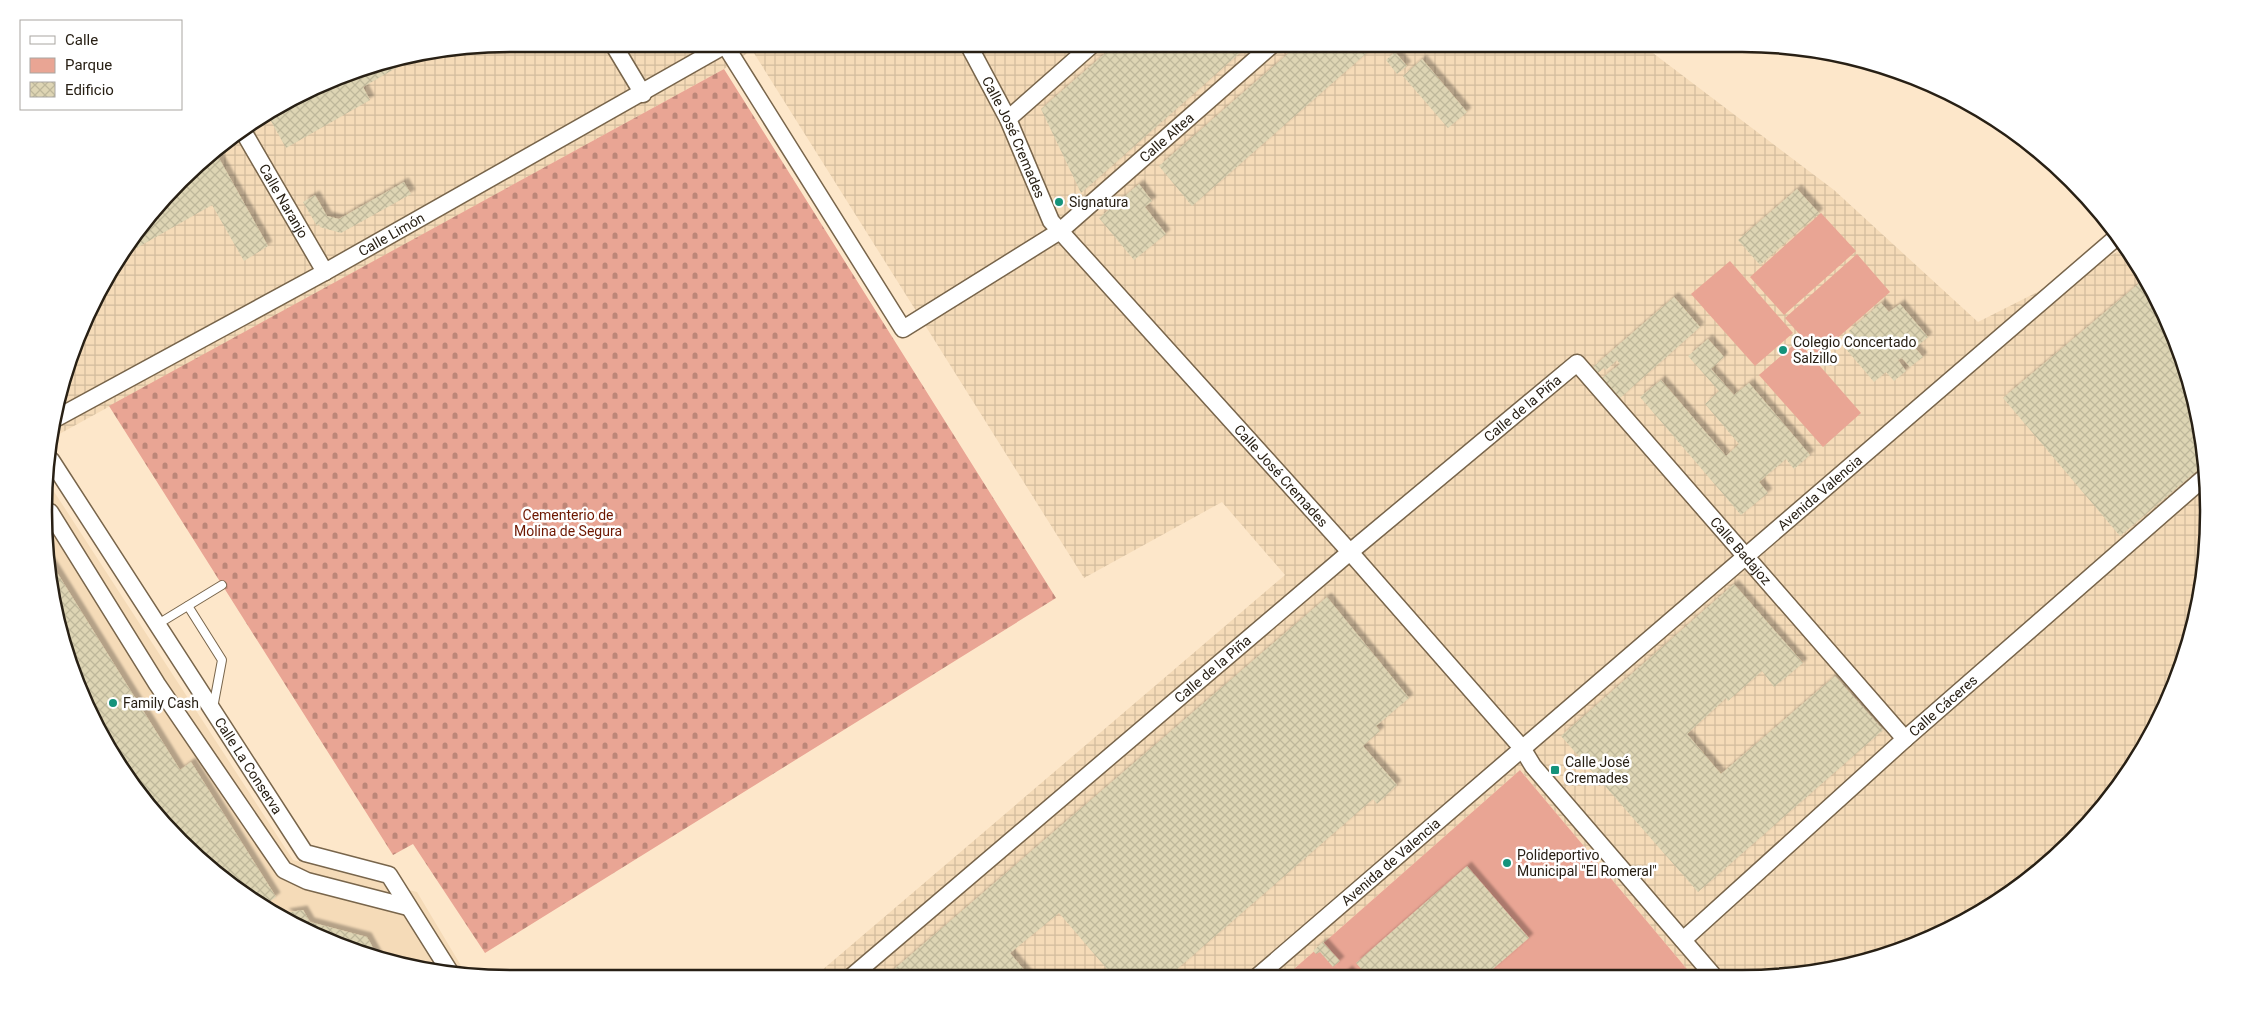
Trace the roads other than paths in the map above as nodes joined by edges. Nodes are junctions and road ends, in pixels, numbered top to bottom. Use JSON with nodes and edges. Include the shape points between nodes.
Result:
{"nodes":[{"id":1,"x":618,"y":52,"type":"edge"},
{"id":2,"x":713,"y":52,"type":"edge"},
{"id":3,"x":731,"y":52,"type":"edge"},
{"id":4,"x":972,"y":52,"type":"edge"},
{"id":5,"x":1084,"y":52,"type":"edge"},
{"id":6,"x":1264,"y":52,"type":"edge"},
{"id":7,"x":642,"y":94,"type":"junction"},
{"id":8,"x":1008,"y":119,"type":"junction"},
{"id":9,"x":246,"y":137,"type":"edge"},
{"id":10,"x":1060,"y":231,"type":"junction"},
{"id":11,"x":2112,"y":241,"type":"edge"},
{"id":12,"x":325,"y":272,"type":"junction"},
{"id":13,"x":1577,"y":364,"type":"joint"},
{"id":14,"x":63,"y":415,"type":"edge"},
{"id":15,"x":55,"y":465,"type":"edge"},
{"id":16,"x":2200,"y":481,"type":"edge"},
{"id":17,"x":52,"y":515,"type":"edge"},
{"id":18,"x":1350,"y":552,"type":"junction"},
{"id":19,"x":1744,"y":556,"type":"junction"},
{"id":20,"x":222,"y":585,"type":"dead end"},
{"id":21,"x":188,"y":606,"type":"junction"},
{"id":22,"x":158,"y":624,"type":"junction"},
{"id":23,"x":213,"y":708,"type":"junction"},
{"id":24,"x":1905,"y":739,"type":"junction"},
{"id":25,"x":1522,"y":748,"type":"junction"},
{"id":26,"x":408,"y":907,"type":"junction"},
{"id":27,"x":1683,"y":940,"type":"junction"},
{"id":28,"x":446,"y":965,"type":"edge"},
{"id":29,"x":859,"y":970,"type":"edge"},
{"id":30,"x":1265,"y":970,"type":"edge"},
{"id":31,"x":1709,"y":970,"type":"edge"}],
"edges":[{"from":1,"to":7,"type":"street"},
{"from":2,"to":7,"type":"street","name":"Calle Limón"},
{"from":3,"to":10,"type":"street","name":"Calle Altea","via":[[903,328]]},
{"from":4,"to":8,"type":"street","name":"Calle José Cremades"},
{"from":5,"to":8,"type":"street"},
{"from":6,"to":10,"type":"street","name":"Calle Altea"},
{"from":7,"to":12,"type":"street","name":"Calle Limón"},
{"from":8,"to":10,"type":"street","name":"Calle José Cremades","via":[[1052,221]]},
{"from":9,"to":12,"type":"street","name":"Calle Naranjo"},
{"from":10,"to":18,"type":"street","name":"Calle José Cremades"},
{"from":11,"to":19,"type":"street","name":"Avenida Valencia"},
{"from":12,"to":14,"type":"street","name":"Calle Limón"},
{"from":13,"to":18,"type":"street","name":"Calle de la Piña"},
{"from":13,"to":19,"type":"street","name":"Calle Badajoz"},
{"from":15,"to":22,"type":"street","name":"Calle La Conserva"},
{"from":16,"to":24,"type":"street","name":"Calle Cáceres"},
{"from":17,"to":26,"type":"street","via":[[157,684],[284,870],[308,881]]},
{"from":18,"to":25,"type":"street","name":"Calle José Cremades"},
{"from":18,"to":29,"type":"street","name":"Calle de la Piña"},
{"from":19,"to":24,"type":"street","name":"Calle Badajoz"},
{"from":19,"to":25,"type":"street","name":"Avenida Valencia"},
{"from":20,"to":21,"type":"lane"},
{"from":21,"to":22,"type":"lane"},
{"from":21,"to":23,"type":"lane","via":[[222,660]]},
{"from":22,"to":23,"type":"street","name":"Calle La Conserva"},
{"from":23,"to":26,"type":"street","name":"Calle La Conserva","via":[[305,853],[388,875]]},
{"from":24,"to":27,"type":"street","name":"Calle Cáceres"},
{"from":25,"to":27,"type":"street","name":"Calle José Cremades","via":[[1533,766]]},
{"from":25,"to":30,"type":"street","name":"Avenida de Valencia"},
{"from":26,"to":28,"type":"street","name":"Calle La Conserva"},
{"from":27,"to":31,"type":"street","name":"Calle José Cremades"}]}
